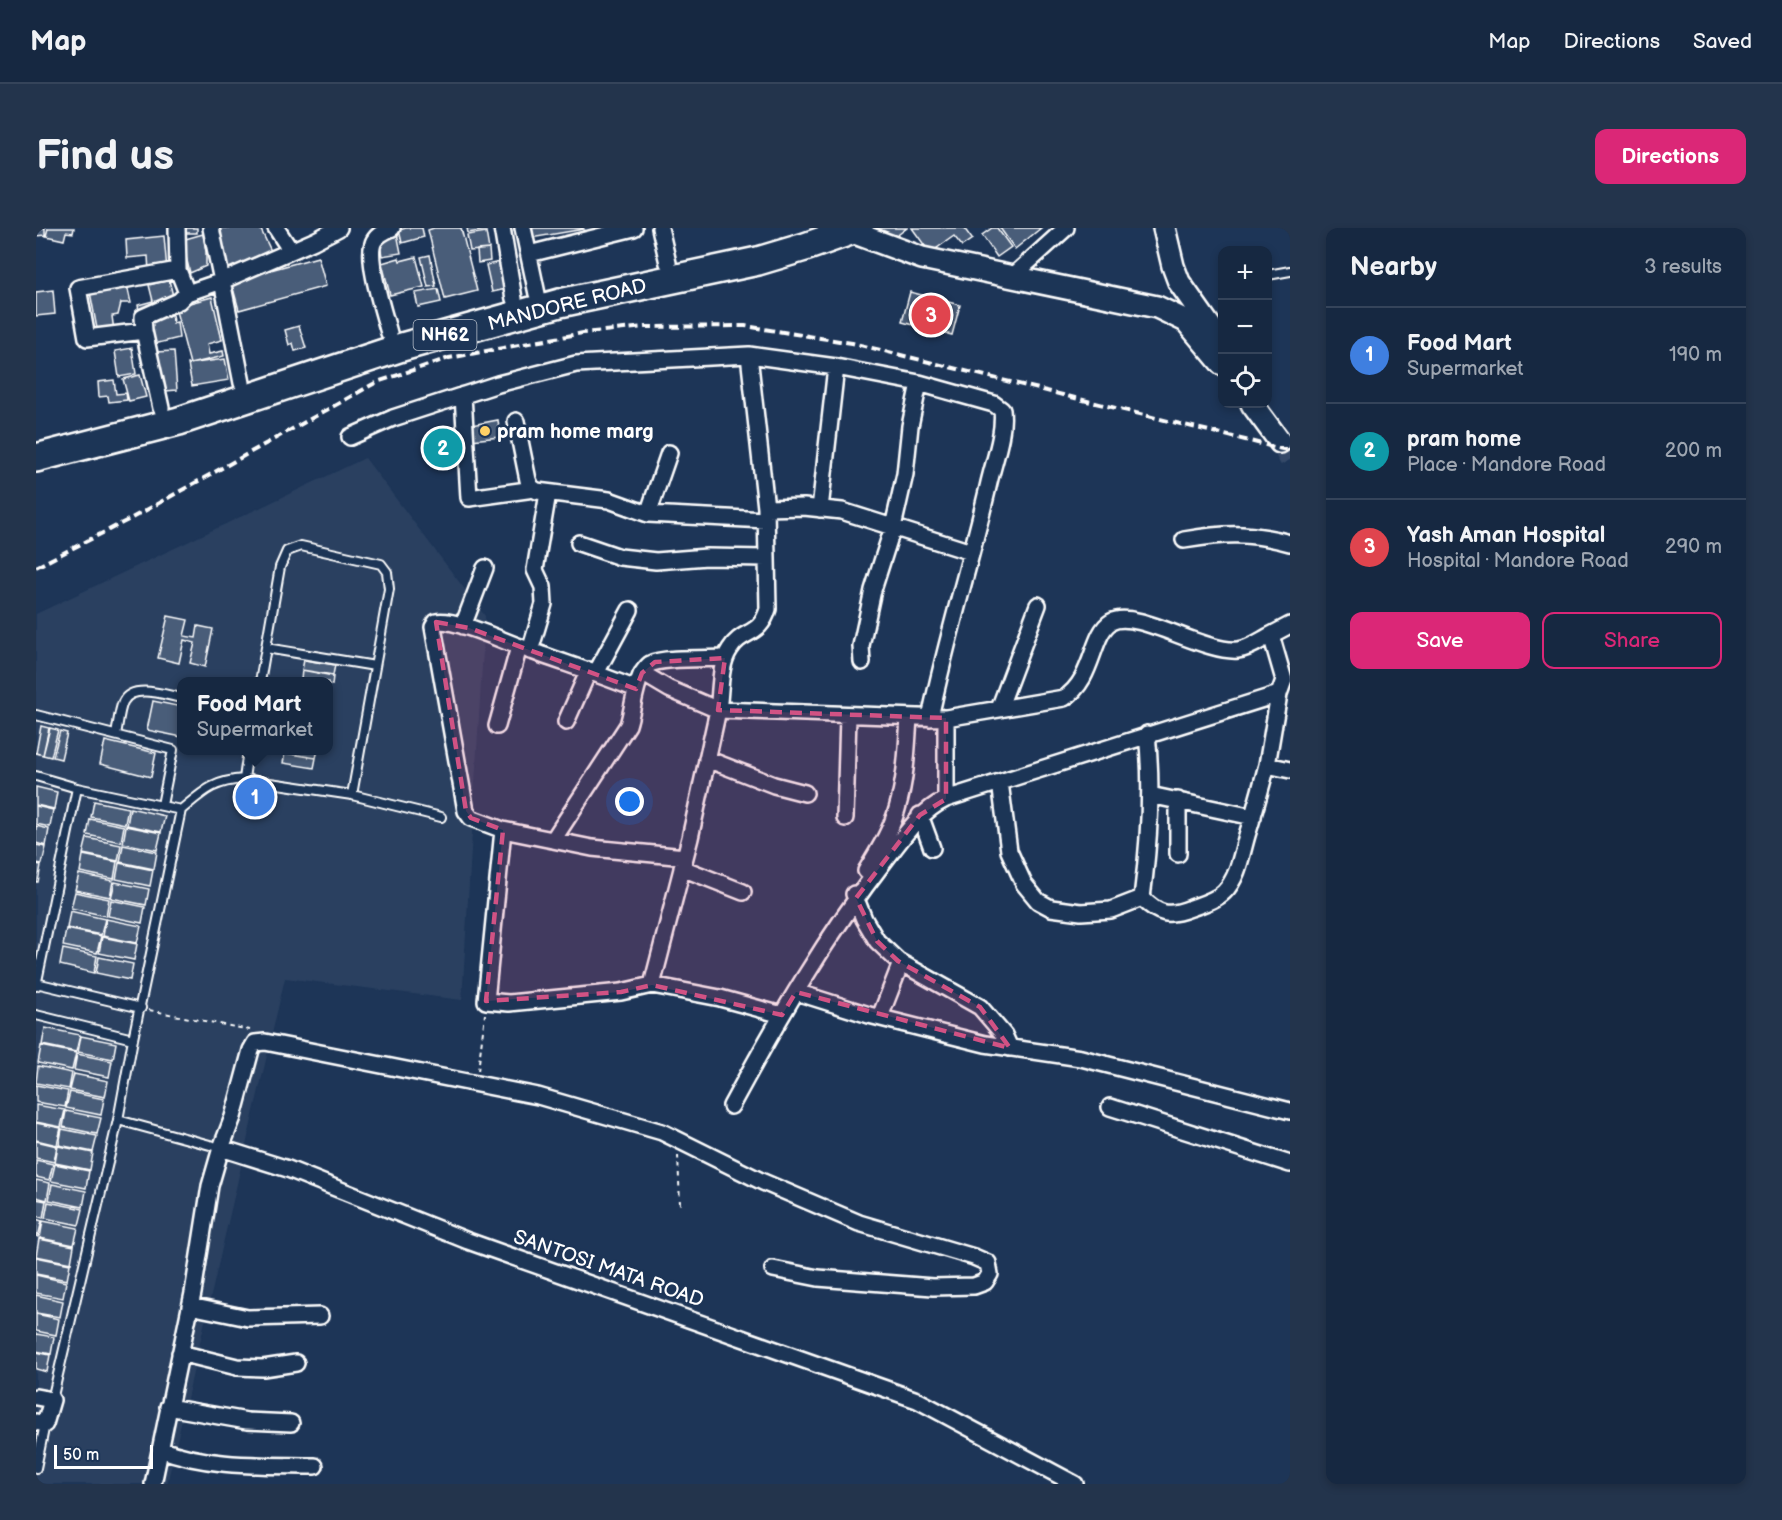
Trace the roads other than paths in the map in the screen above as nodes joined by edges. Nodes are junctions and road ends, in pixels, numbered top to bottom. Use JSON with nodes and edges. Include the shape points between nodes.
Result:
{"nodes":[{"id":1,"x":177,"y":228,"type":"edge"},
{"id":2,"x":211,"y":228,"type":"edge"},
{"id":3,"x":276,"y":228,"type":"edge"},
{"id":4,"x":339,"y":228,"type":"edge"},
{"id":5,"x":392,"y":228,"type":"edge"},
{"id":6,"x":502,"y":228,"type":"edge"},
{"id":7,"x":523,"y":228,"type":"edge"},
{"id":8,"x":634,"y":228,"type":"edge"},
{"id":9,"x":660,"y":228,"type":"edge"},
{"id":10,"x":807,"y":228,"type":"edge"},
{"id":11,"x":1066,"y":228,"type":"edge"},
{"id":12,"x":1164,"y":228,"type":"edge"},
{"id":13,"x":855,"y":230,"type":"edge"},
{"id":14,"x":291,"y":251,"type":"junction"},
{"id":15,"x":529,"y":254,"type":"junction"},
{"id":16,"x":668,"y":263,"type":"junction"},
{"id":17,"x":178,"y":270,"type":"junction"},
{"id":18,"x":1290,"y":271,"type":"edge"},
{"id":19,"x":1272,"y":274,"type":"edge"},
{"id":20,"x":1013,"y":276,"type":"junction"},
{"id":21,"x":222,"y":281,"type":"junction"},
{"id":22,"x":187,"y":293,"type":"junction"},
{"id":23,"x":526,"y":296,"type":"junction"},
{"id":24,"x":144,"y":331,"type":"junction"},
{"id":25,"x":389,"y":333,"type":"junction"},
{"id":26,"x":1218,"y":338,"type":"edge"},
{"id":27,"x":749,"y":355,"type":"junction"},
{"id":28,"x":1218,"y":359,"type":"edge"},
{"id":29,"x":837,"y":367,"type":"junction"},
{"id":30,"x":242,"y":383,"type":"junction"},
{"id":31,"x":919,"y":383,"type":"junction"},
{"id":32,"x":463,"y":395,"type":"junction"},
{"id":33,"x":161,"y":408,"type":"junction"},
{"id":34,"x":1256,"y":408,"type":"edge"},
{"id":35,"x":1271,"y":408,"type":"edge"},
{"id":36,"x":516,"y":421,"type":"dead end"},
{"id":37,"x":350,"y":437,"type":"dead end"},
{"id":38,"x":1285,"y":437,"type":"edge"},
{"id":39,"x":36,"y":440,"type":"edge"},
{"id":40,"x":669,"y":453,"type":"dead end"},
{"id":41,"x":36,"y":458,"type":"edge"},
{"id":42,"x":541,"y":491,"type":"junction"},
{"id":43,"x":820,"y":509,"type":"junction"},
{"id":44,"x":648,"y":514,"type":"junction"},
{"id":45,"x":766,"y":514,"type":"junction"},
{"id":46,"x":893,"y":527,"type":"junction"},
{"id":47,"x":1184,"y":540,"type":"dead end"},
{"id":48,"x":579,"y":543,"type":"dead end"},
{"id":49,"x":1290,"y":543,"type":"edge"},
{"id":50,"x":971,"y":552,"type":"junction"},
{"id":51,"x":766,"y":558,"type":"junction"},
{"id":52,"x":485,"y":568,"type":"dead end"},
{"id":53,"x":1038,"y":605,"type":"dead end"},
{"id":54,"x":630,"y":609,"type":"dead end"},
{"id":55,"x":1290,"y":625,"type":"edge"},
{"id":56,"x":463,"y":626,"type":"junction"},
{"id":57,"x":1271,"y":635,"type":"junction"},
{"id":58,"x":266,"y":648,"type":"junction"},
{"id":59,"x":525,"y":649,"type":"junction"},
{"id":60,"x":725,"y":658,"type":"junction"},
{"id":61,"x":862,"y":662,"type":"dead end"},
{"id":62,"x":375,"y":666,"type":"junction"},
{"id":63,"x":593,"y":671,"type":"junction"},
{"id":64,"x":642,"y":673,"type":"junction"},
{"id":65,"x":261,"y":677,"type":"edge"},
{"id":66,"x":1284,"y":684,"type":"edge"},
{"id":67,"x":636,"y":689,"type":"junction"},
{"id":68,"x":177,"y":697,"type":"edge"},
{"id":69,"x":999,"y":709,"type":"junction"},
{"id":70,"x":718,"y":710,"type":"junction"},
{"id":71,"x":36,"y":715,"type":"edge"},
{"id":72,"x":848,"y":716,"type":"junction"},
{"id":73,"x":909,"y":717,"type":"junction"},
{"id":74,"x":930,"y":718,"type":"junction"},
{"id":75,"x":946,"y":718,"type":"junction"},
{"id":76,"x":566,"y":722,"type":"dead end"},
{"id":77,"x":497,"y":726,"type":"dead end"},
{"id":78,"x":1147,"y":734,"type":"junction"},
{"id":79,"x":116,"y":735,"type":"junction"},
{"id":80,"x":247,"y":755,"type":"edge"},
{"id":81,"x":707,"y":759,"type":"junction"},
{"id":82,"x":1267,"y":765,"type":"junction"},
{"id":83,"x":1290,"y":770,"type":"edge"},
{"id":84,"x":36,"y":776,"type":"edge"},
{"id":85,"x":244,"y":779,"type":"junction"},
{"id":86,"x":1000,"y":782,"type":"junction"},
{"id":87,"x":77,"y":788,"type":"junction"},
{"id":88,"x":805,"y":793,"type":"dead end"},
{"id":89,"x":352,"y":795,"type":"junction"},
{"id":90,"x":1150,"y":795,"type":"junction"},
{"id":91,"x":946,"y":799,"type":"junction"},
{"id":92,"x":1178,"y":800,"type":"junction"},
{"id":93,"x":162,"y":806,"type":"junction"},
{"id":94,"x":181,"y":810,"type":"junction"},
{"id":95,"x":920,"y":815,"type":"junction"},
{"id":96,"x":441,"y":817,"type":"dead end"},
{"id":97,"x":1253,"y":817,"type":"junction"},
{"id":98,"x":845,"y":818,"type":"dead end"},
{"id":99,"x":502,"y":830,"type":"junction"},
{"id":100,"x":553,"y":840,"type":"junction"},
{"id":101,"x":932,"y":848,"type":"dead end"},
{"id":102,"x":1178,"y":854,"type":"dead end"},
{"id":103,"x":684,"y":862,"type":"junction"},
{"id":104,"x":743,"y":892,"type":"dead end"},
{"id":105,"x":856,"y":898,"type":"junction"},
{"id":106,"x":1142,"y":898,"type":"junction"},
{"id":107,"x":901,"y":963,"type":"junction"},
{"id":108,"x":36,"y":984,"type":"edge"},
{"id":109,"x":652,"y":985,"type":"junction"},
{"id":110,"x":796,"y":992,"type":"junction"},
{"id":111,"x":141,"y":1008,"type":"junction"},
{"id":112,"x":36,"y":1015,"type":"edge"},
{"id":113,"x":782,"y":1015,"type":"junction"},
{"id":114,"x":880,"y":1017,"type":"junction"},
{"id":115,"x":133,"y":1039,"type":"junction"},
{"id":116,"x":1010,"y":1048,"type":"junction"},
{"id":117,"x":731,"y":1106,"type":"dead end"},
{"id":118,"x":1110,"y":1107,"type":"dead end"},
{"id":119,"x":1290,"y":1111,"type":"edge"},
{"id":120,"x":118,"y":1120,"type":"junction"},
{"id":121,"x":221,"y":1148,"type":"junction"},
{"id":122,"x":1290,"y":1164,"type":"edge"},
{"id":123,"x":773,"y":1269,"type":"dead end"},
{"id":124,"x":190,"y":1306,"type":"junction"},
{"id":125,"x":320,"y":1316,"type":"dead end"},
{"id":126,"x":180,"y":1353,"type":"junction"},
{"id":127,"x":296,"y":1363,"type":"dead end"},
{"id":128,"x":36,"y":1397,"type":"edge"},
{"id":129,"x":52,"y":1400,"type":"junction"},
{"id":130,"x":168,"y":1407,"type":"junction"},
{"id":131,"x":41,"y":1423,"type":"edge"},
{"id":132,"x":291,"y":1423,"type":"dead end"},
{"id":133,"x":160,"y":1449,"type":"junction"},
{"id":134,"x":315,"y":1466,"type":"dead end"},
{"id":135,"x":36,"y":1468,"type":"edge"},
{"id":136,"x":153,"y":1484,"type":"edge"},
{"id":137,"x":1075,"y":1484,"type":"edge"}],
"edges":[{"from":1,"to":17,"type":"street"},
{"from":2,"to":21,"type":"street"},
{"from":3,"to":14,"type":"street"},
{"from":4,"to":14,"type":"street"},
{"from":5,"to":25,"type":"street","via":[[380,233],[371,250]]},
{"from":6,"to":23,"type":"street"},
{"from":7,"to":15,"type":"street"},
{"from":8,"to":15,"type":"street"},
{"from":9,"to":16,"type":"street"},
{"from":10,"to":16,"type":"highway","name":"MANDORE ROAD","number":"NH62"},
{"from":11,"to":20,"type":"street"},
{"from":12,"to":26,"type":"main road","via":[[1179,282]]},
{"from":13,"to":20,"type":"main road","via":[[922,258]]},
{"from":13,"to":41,"type":"highway","name":"MANDORE ROAD","number":"NH62","via":[[758,261],[549,306],[402,347],[178,421]]},
{"from":14,"to":21,"type":"street"},
{"from":15,"to":23,"type":"street"},
{"from":16,"to":23,"type":"highway","name":"MANDORE ROAD","number":"NH62"},
{"from":17,"to":22,"type":"street"},
{"from":17,"to":24,"type":"street","via":[[78,288],[87,338]]},
{"from":18,"to":19,"type":"lane"},
{"from":20,"to":28,"type":"main road","via":[[1146,303],[1186,321]]},
{"from":21,"to":22,"type":"street"},
{"from":21,"to":30,"type":"street"},
{"from":22,"to":24,"type":"street","via":[[179,301],[143,317]]},
{"from":23,"to":25,"type":"highway","name":"MANDORE ROAD","number":"NH62"},
{"from":24,"to":33,"type":"street"},
{"from":25,"to":30,"type":"highway","name":"MANDORE ROAD","number":"NH62"},
{"from":27,"to":29,"type":"street"},
{"from":27,"to":32,"type":"street","via":[[576,364]]},
{"from":27,"to":45,"type":"street"},
{"from":29,"to":31,"type":"street"},
{"from":29,"to":43,"type":"street"},
{"from":30,"to":33,"type":"highway","name":"MANDORE ROAD","number":"NH62"},
{"from":31,"to":46,"type":"street"},
{"from":31,"to":50,"type":"street","via":[[994,404],[1002,410],[1000,436]]},
{"from":32,"to":37,"type":"street"},
{"from":32,"to":42,"type":"street","via":[[469,498]]},
{"from":33,"to":39,"type":"highway","name":"MANDORE ROAD","number":"NH62"},
{"from":34,"to":38,"type":"main road"},
{"from":35,"to":38,"type":"main road"},
{"from":36,"to":42,"type":"street","via":[[528,480],[531,487]]},
{"from":40,"to":44,"type":"street"},
{"from":42,"to":44,"type":"street","via":[[609,500]]},
{"from":42,"to":59,"type":"street","via":[[534,570],[543,587],[544,604]]},
{"from":43,"to":45,"type":"street"},
{"from":43,"to":46,"type":"street","via":[[842,511]]},
{"from":44,"to":45,"type":"street"},
{"from":45,"to":51,"type":"street"},
{"from":46,"to":50,"type":"street"},
{"from":46,"to":61,"type":"street","via":[[873,590],[861,646]]},
{"from":47,"to":49,"type":"street","via":[[1244,534]]},
{"from":48,"to":51,"type":"street","via":[[620,556],[656,561]]},
{"from":50,"to":74,"type":"street"},
{"from":51,"to":60,"type":"street","via":[[765,620],[737,640]]},
{"from":52,"to":56,"type":"street"},
{"from":53,"to":69,"type":"street"},
{"from":54,"to":63,"type":"street"},
{"from":55,"to":57,"type":"street"},
{"from":56,"to":59,"type":"street"},
{"from":56,"to":99,"type":"street","via":[[442,620],[433,627],[462,792],[471,818]]},
{"from":57,"to":66,"type":"street"},
{"from":57,"to":69,"type":"street","via":[[1240,650],[1217,649],[1120,619],[1109,623],[1101,633],[1074,692],[1064,698]]},
{"from":58,"to":62,"type":"lane"},
{"from":58,"to":62,"type":"lane","via":[[280,567],[287,551],[301,546],[381,564],[387,572],[389,589]]},
{"from":58,"to":65,"type":"lane"},
{"from":59,"to":63,"type":"street"},
{"from":59,"to":77,"type":"street"},
{"from":60,"to":64,"type":"street","via":[[666,660],[649,665]]},
{"from":60,"to":70,"type":"street"},
{"from":62,"to":89,"type":"lane"},
{"from":63,"to":67,"type":"street"},
{"from":63,"to":76,"type":"street"},
{"from":64,"to":67,"type":"street"},
{"from":64,"to":70,"type":"street"},
{"from":66,"to":78,"type":"street"},
{"from":66,"to":82,"type":"street"},
{"from":67,"to":100,"type":"street","via":[[628,725]]},
{"from":68,"to":79,"type":"lane","via":[[131,694],[124,701]]},
{"from":69,"to":75,"type":"street"},
{"from":70,"to":72,"type":"street"},
{"from":70,"to":81,"type":"street"},
{"from":71,"to":79,"type":"lane"},
{"from":72,"to":73,"type":"street"},
{"from":72,"to":98,"type":"street"},
{"from":73,"to":74,"type":"street"},
{"from":73,"to":105,"type":"street","via":[[904,782],[897,811],[853,892]]},
{"from":74,"to":75,"type":"street"},
{"from":75,"to":91,"type":"street"},
{"from":78,"to":86,"type":"street"},
{"from":78,"to":90,"type":"street"},
{"from":79,"to":93,"type":"lane","via":[[173,750]]},
{"from":80,"to":85,"type":"lane"},
{"from":81,"to":88,"type":"street"},
{"from":81,"to":103,"type":"street"},
{"from":82,"to":83,"type":"street"},
{"from":82,"to":97,"type":"street"},
{"from":84,"to":87,"type":"lane"},
{"from":85,"to":89,"type":"lane"},
{"from":85,"to":94,"type":"lane","via":[[212,785]]},
{"from":86,"to":91,"type":"street"},
{"from":86,"to":106,"type":"street","via":[[1009,851],[1024,884],[1038,901],[1050,908],[1081,912],[1111,910]]},
{"from":87,"to":93,"type":"lane"},
{"from":87,"to":108,"type":"lane"},
{"from":89,"to":96,"type":"lane"},
{"from":90,"to":92,"type":"street"},
{"from":90,"to":106,"type":"street"},
{"from":91,"to":95,"type":"street"},
{"from":92,"to":97,"type":"street"},
{"from":92,"to":102,"type":"street"},
{"from":93,"to":94,"type":"lane"},
{"from":94,"to":111,"type":"lane"},
{"from":95,"to":101,"type":"street"},
{"from":95,"to":105,"type":"street"},
{"from":97,"to":106,"type":"street","via":[[1230,886],[1215,899],[1188,910],[1162,913]]},
{"from":99,"to":100,"type":"street"},
{"from":99,"to":109,"type":"street","via":[[486,1001],[509,1003],[621,992]]},
{"from":100,"to":103,"type":"street"},
{"from":103,"to":104,"type":"street"},
{"from":103,"to":109,"type":"street"},
{"from":105,"to":107,"type":"street","via":[[877,941]]},
{"from":105,"to":110,"type":"street"},
{"from":107,"to":114,"type":"street"},
{"from":107,"to":116,"type":"street","via":[[980,1007]]},
{"from":108,"to":111,"type":"lane"},
{"from":109,"to":113,"type":"street"},
{"from":110,"to":113,"type":"street"},
{"from":110,"to":114,"type":"street"},
{"from":111,"to":115,"type":"lane"},
{"from":112,"to":115,"type":"lane"},
{"from":113,"to":117,"type":"street"},
{"from":114,"to":116,"type":"street"},
{"from":115,"to":120,"type":"lane"},
{"from":116,"to":119,"type":"street","via":[[1081,1058]]},
{"from":118,"to":122,"type":"street"},
{"from":120,"to":121,"type":"lane","name":"SANTOSI MATA ROAD"},
{"from":120,"to":129,"type":"lane"},
{"from":121,"to":123,"type":"street","via":[[251,1050],[255,1043],[265,1042],[538,1096],[662,1132],[762,1182],[859,1223],[988,1263],[990,1274],[985,1282],[974,1286],[933,1287],[818,1278]]},
{"from":121,"to":124,"type":"street","via":[[210,1186]]},
{"from":121,"to":137,"type":"street","name":"SANTOSI MATA ROAD","via":[[288,1169],[468,1241],[917,1400]]},
{"from":124,"to":125,"type":"street","via":[[248,1318]]},
{"from":124,"to":126,"type":"street"},
{"from":126,"to":127,"type":"street","via":[[237,1366],[263,1368]]},
{"from":126,"to":130,"type":"street"},
{"from":128,"to":129,"type":"street"},
{"from":129,"to":131,"type":"street"},
{"from":130,"to":132,"type":"street","via":[[247,1421]]},
{"from":130,"to":133,"type":"street"},
{"from":131,"to":135,"type":"lane"},
{"from":133,"to":134,"type":"street","via":[[202,1461]]},
{"from":133,"to":136,"type":"street"}]}
